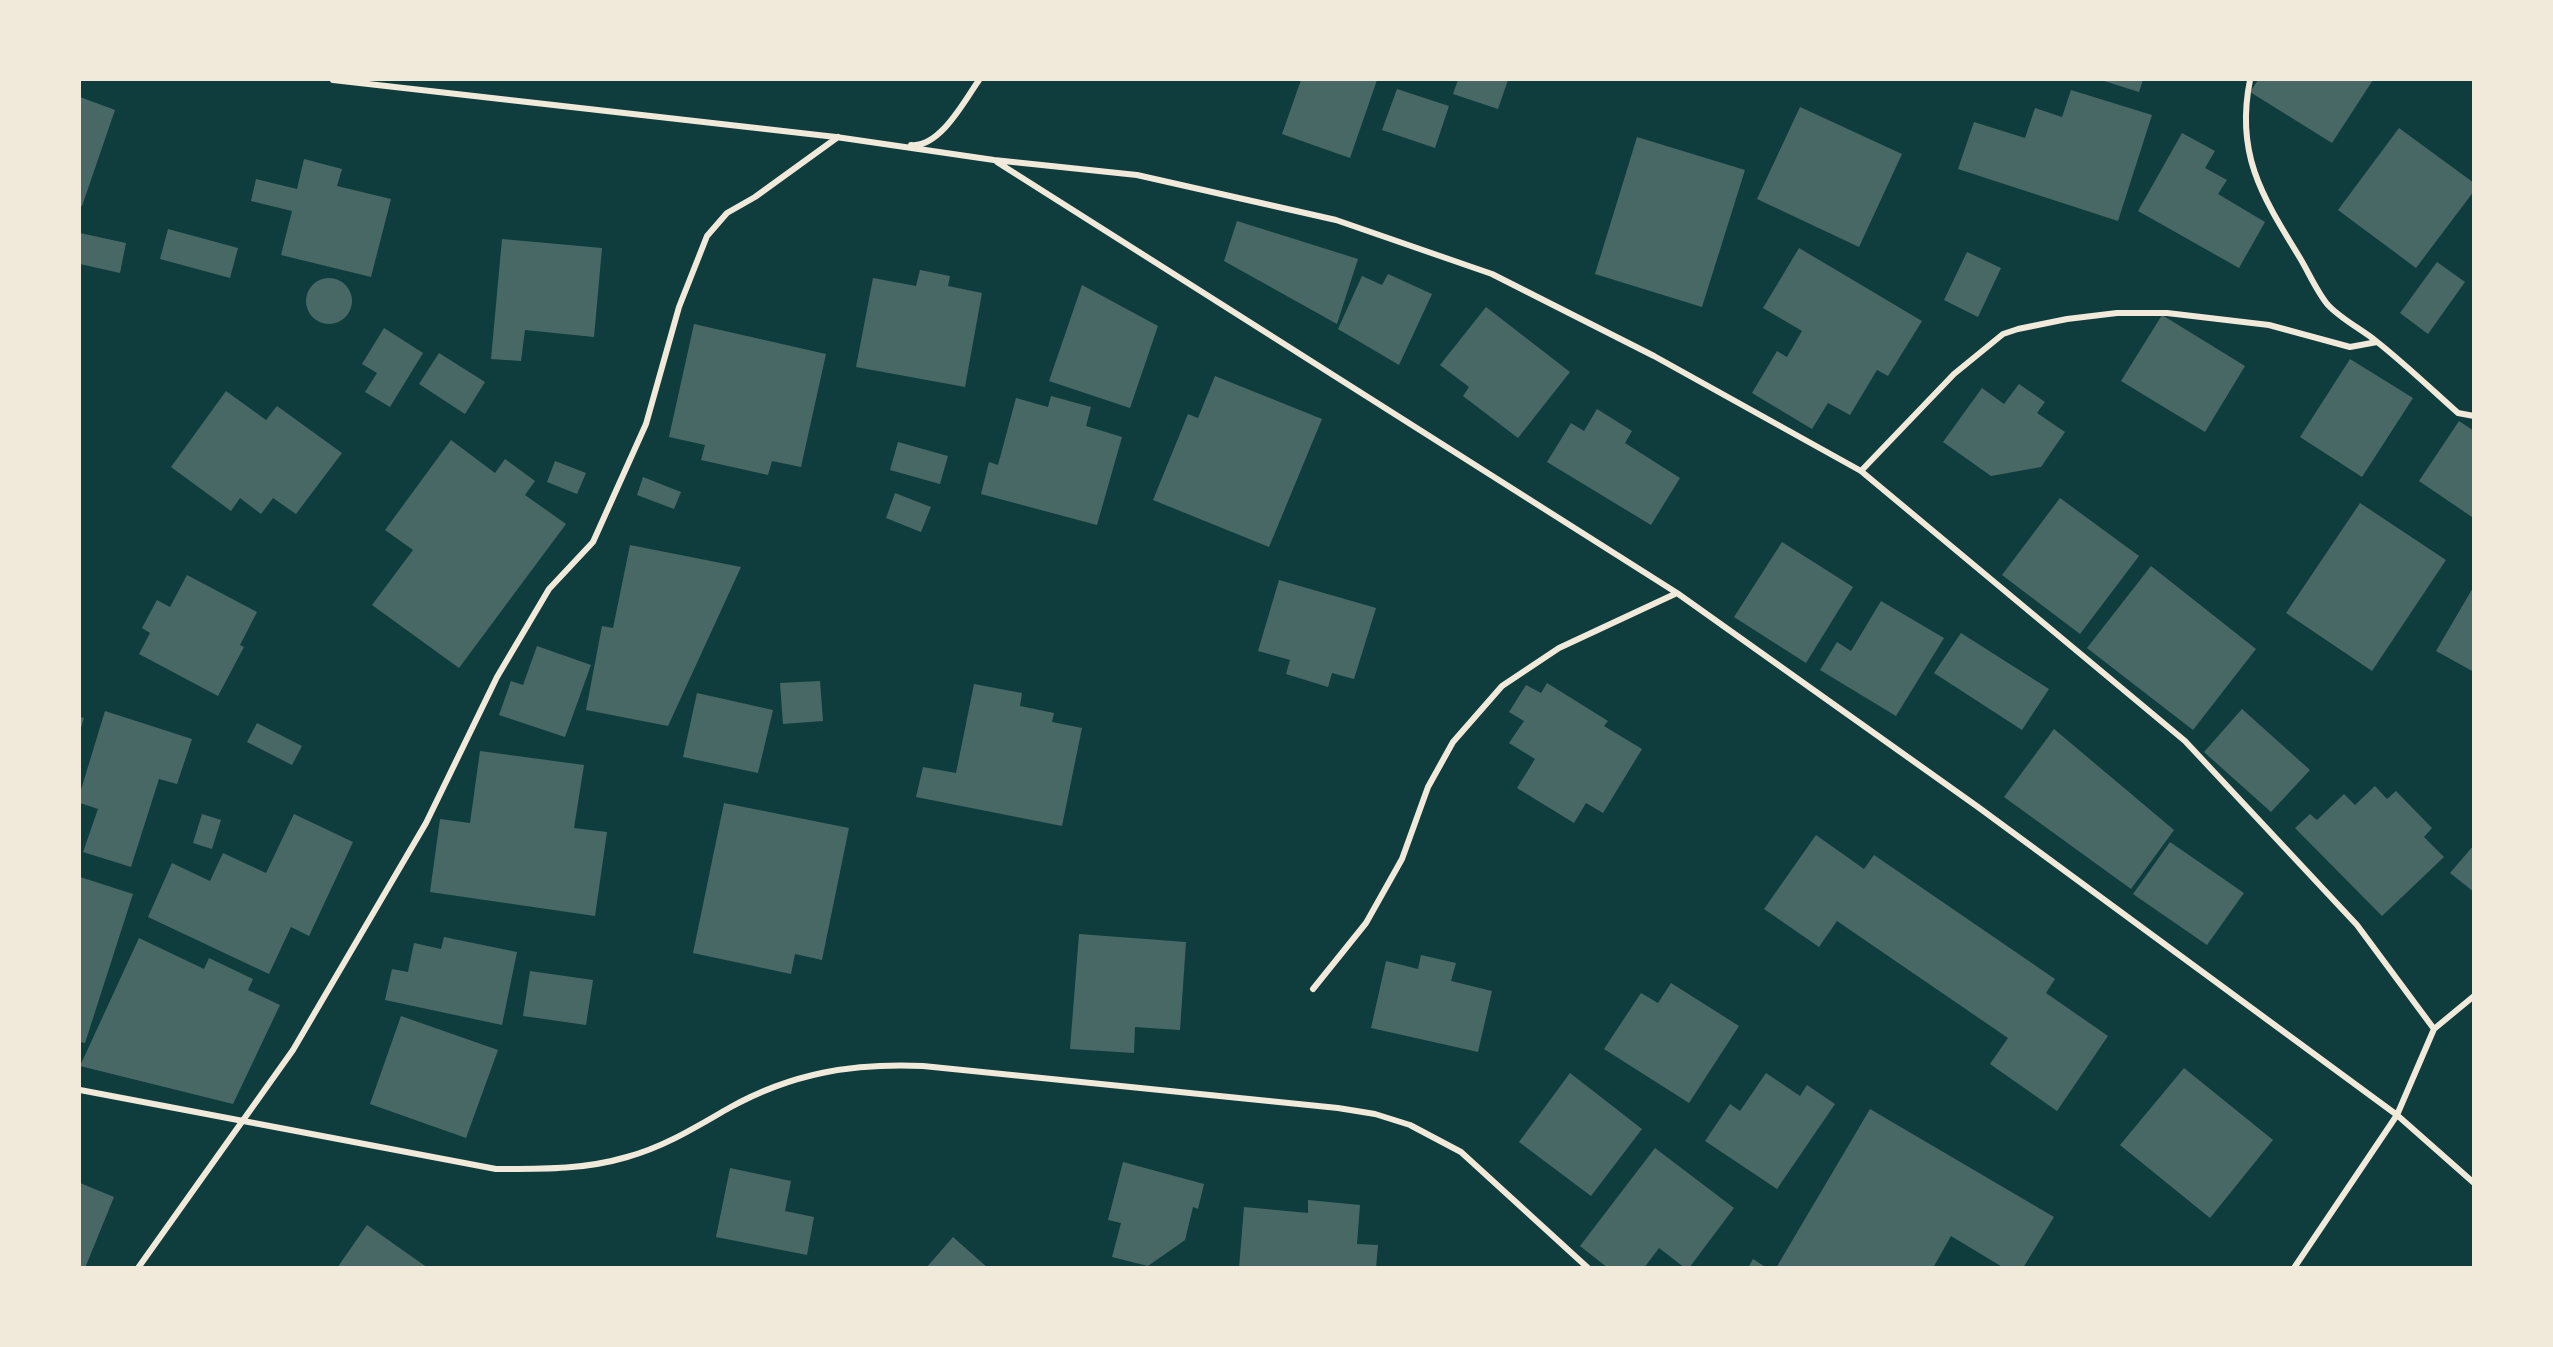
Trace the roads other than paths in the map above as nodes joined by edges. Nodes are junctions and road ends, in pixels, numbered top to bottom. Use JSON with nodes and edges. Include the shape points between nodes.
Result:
{"nodes":[{"id":1,"x":333,"y":80,"type":"edge"},
{"id":2,"x":979,"y":80,"type":"edge"},
{"id":3,"x":2250,"y":80,"type":"edge"},
{"id":4,"x":836,"y":136,"type":"junction"},
{"id":5,"x":994,"y":160,"type":"junction"},
{"id":6,"x":2377,"y":342,"type":"junction"},
{"id":7,"x":2474,"y":416,"type":"edge"},
{"id":8,"x":1861,"y":471,"type":"junction"},
{"id":9,"x":1677,"y":593,"type":"junction"},
{"id":10,"x":1313,"y":989,"type":"dead end"},
{"id":11,"x":2474,"y":996,"type":"edge"},
{"id":12,"x":2434,"y":1029,"type":"junction"},
{"id":13,"x":80,"y":1090,"type":"edge"},
{"id":14,"x":2397,"y":1115,"type":"junction"},
{"id":15,"x":245,"y":1121,"type":"junction"},
{"id":16,"x":2474,"y":1183,"type":"edge"},
{"id":17,"x":138,"y":1268,"type":"edge"},
{"id":18,"x":1588,"y":1268,"type":"edge"},
{"id":19,"x":2294,"y":1268,"type":"edge"}],
"edges":[{"from":1,"to":4,"type":"street"},
{"from":2,"to":4,"type":"street","via":[[955,116],[928,141],[916,145]]},
{"from":3,"to":6,"type":"street","via":[[2245,134],[2260,187],[2329,305]]},
{"from":4,"to":5,"type":"street"},
{"from":4,"to":15,"type":"street","via":[[755,197],[727,213],[707,236],[680,308],[646,424],[593,542],[549,589],[496,676],[426,823],[293,1050]]},
{"from":5,"to":8,"type":"street","via":[[1137,175],[1325,218],[1492,274],[1654,356]]},
{"from":5,"to":9,"type":"street"},
{"from":6,"to":7,"type":"street","via":[[2458,413]]},
{"from":6,"to":8,"type":"street","via":[[2350,347],[2269,325],[2168,313],[2117,313],[2018,330],[2003,334],[1954,374]]},
{"from":8,"to":12,"type":"street","via":[[2185,741],[2357,925]]},
{"from":9,"to":10,"type":"street","via":[[1559,648],[1502,686],[1453,742],[1428,787],[1402,859],[1366,923]]},
{"from":9,"to":14,"type":"street","via":[[1978,807]]},
{"from":11,"to":12,"type":"street"},
{"from":12,"to":14,"type":"street"},
{"from":13,"to":15,"type":"street"},
{"from":14,"to":16,"type":"street"},
{"from":14,"to":19,"type":"street"},
{"from":15,"to":17,"type":"street"},
{"from":15,"to":18,"type":"street","via":[[496,1169],[544,1170],[587,1167],[628,1157],[668,1142],[768,1089],[808,1075],[849,1067],[923,1066],[1338,1108],[1410,1125],[1461,1152]]}]}
